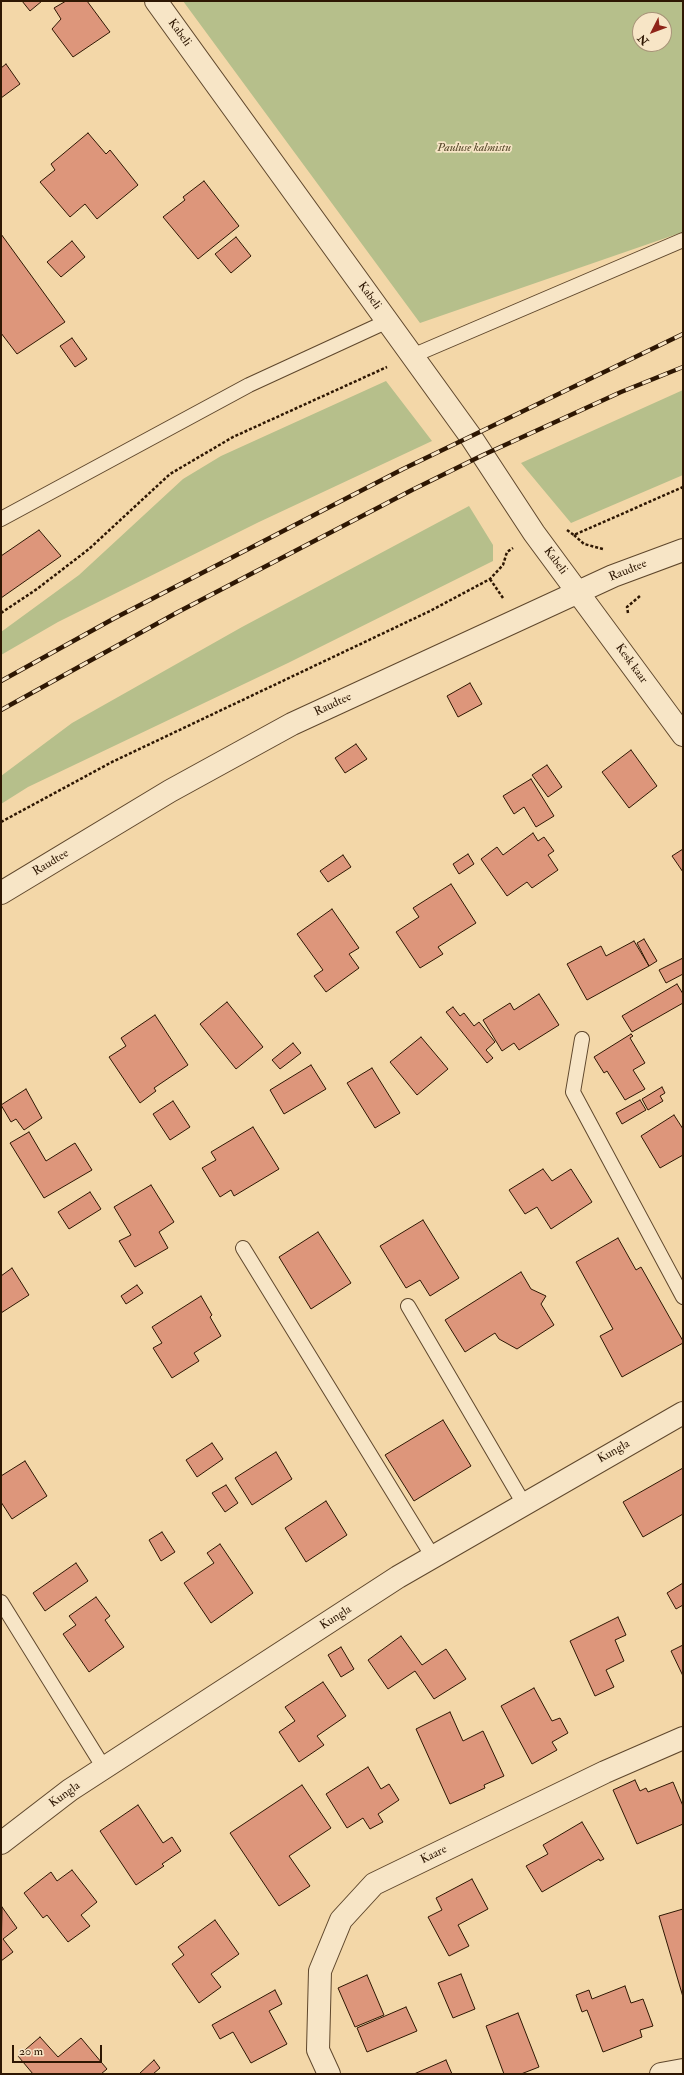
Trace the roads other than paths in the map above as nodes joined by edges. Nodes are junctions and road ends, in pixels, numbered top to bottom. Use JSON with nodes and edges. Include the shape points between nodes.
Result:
{"nodes":[{"id":1,"x":156,"y":1,"type":"edge"},
{"id":2,"x":683,"y":240,"type":"edge"},
{"id":3,"x":388,"y":321,"type":"junction"},
{"id":4,"x":412,"y":356,"type":"junction"},
{"id":5,"x":1,"y":519,"type":"edge"},
{"id":6,"x":683,"y":550,"type":"edge"},
{"id":7,"x":579,"y":592,"type":"junction"},
{"id":8,"x":683,"y":735,"type":"edge"},
{"id":9,"x":1,"y":894,"type":"edge"},
{"id":10,"x":582,"y":1039,"type":"dead end"},
{"id":11,"x":243,"y":1248,"type":"dead end"},
{"id":12,"x":683,"y":1297,"type":"edge"},
{"id":13,"x":408,"y":1306,"type":"dead end"},
{"id":14,"x":683,"y":1413,"type":"edge"},
{"id":15,"x":524,"y":1504,"type":"junction"},
{"id":16,"x":433,"y":1557,"type":"junction"},
{"id":17,"x":1,"y":1602,"type":"edge"},
{"id":18,"x":683,"y":1738,"type":"edge"},
{"id":19,"x":104,"y":1768,"type":"junction"},
{"id":20,"x":1,"y":1843,"type":"edge"},
{"id":21,"x":683,"y":2070,"type":"edge"},
{"id":22,"x":329,"y":2074,"type":"edge"},
{"id":23,"x":661,"y":2074,"type":"edge"}],
"edges":[{"from":1,"to":3,"type":"street","name":"Kabeli"},
{"from":2,"to":4,"type":"lane"},
{"from":3,"to":4,"type":"street","name":"Kabeli"},
{"from":3,"to":5,"type":"lane","via":[[249,385]]},
{"from":4,"to":7,"type":"street","name":"Kabeli","via":[[483,454],[534,533]]},
{"from":6,"to":7,"type":"street","name":"Raudtee","via":[[613,576]]},
{"from":7,"to":8,"type":"street","name":"Kesk kaar"},
{"from":7,"to":9,"type":"street","name":"Raudtee","via":[[292,724],[170,791]]},
{"from":10,"to":12,"type":"lane","via":[[573,1092]]},
{"from":11,"to":16,"type":"lane"},
{"from":13,"to":15,"type":"lane"},
{"from":14,"to":15,"type":"street","name":"Kungla"},
{"from":15,"to":16,"type":"street","name":"Kungla"},
{"from":16,"to":19,"type":"street","name":"Kungla","via":[[398,1577]]},
{"from":17,"to":19,"type":"lane"},
{"from":18,"to":22,"type":"street","name":"Kaare","via":[[605,1772],[374,1884],[341,1920],[320,1971],[318,2050]]},
{"from":19,"to":20,"type":"street","name":"Kungla","via":[[70,1790]]},
{"from":21,"to":23,"type":"street"}]}
